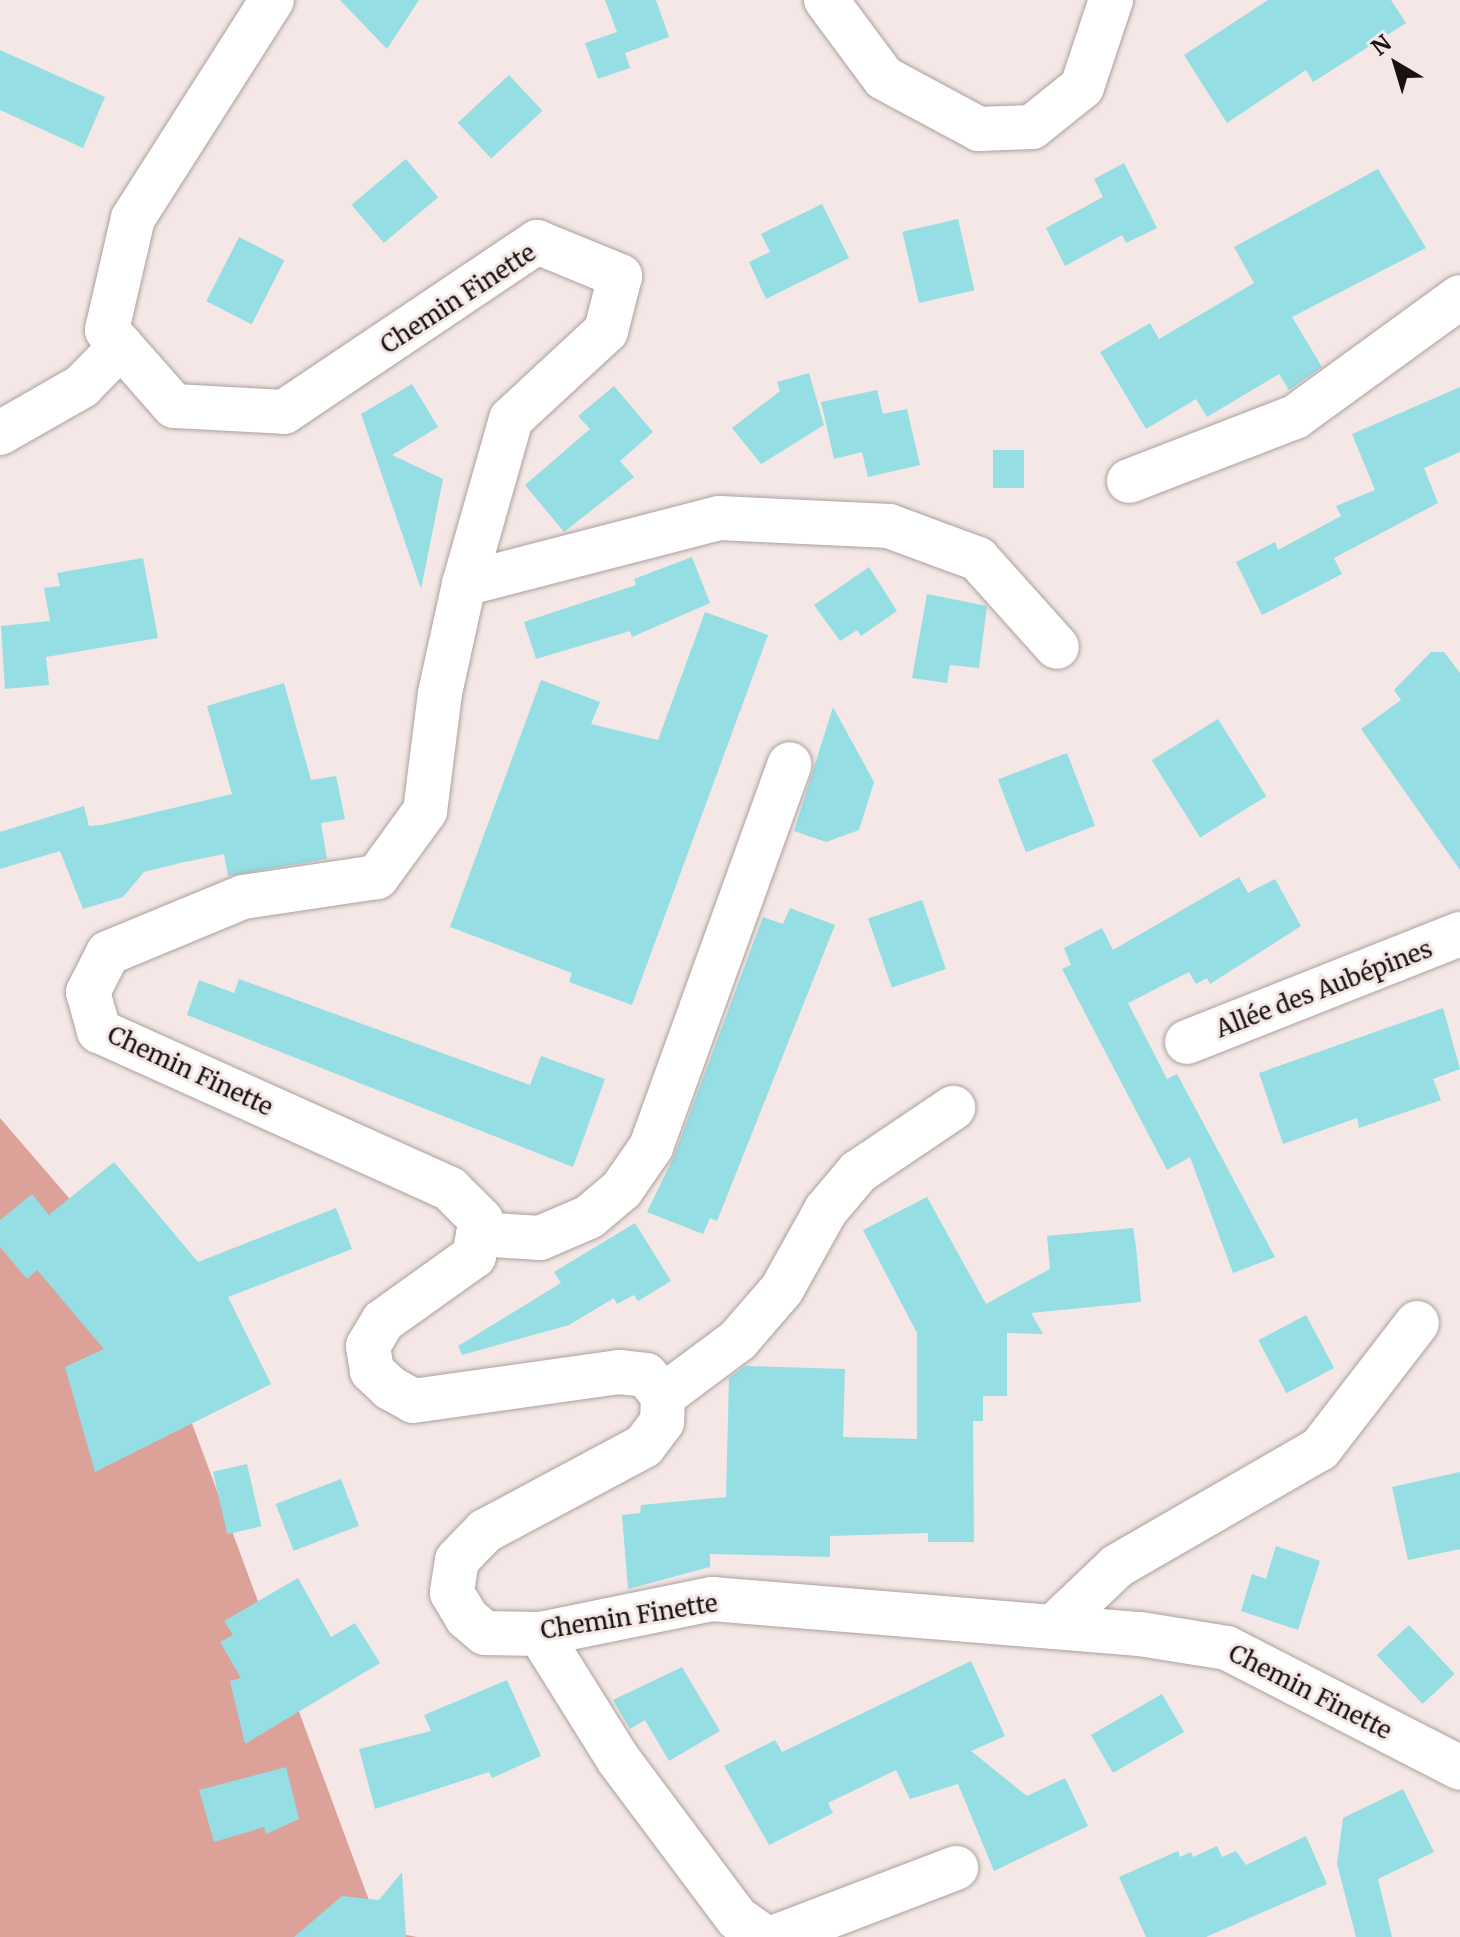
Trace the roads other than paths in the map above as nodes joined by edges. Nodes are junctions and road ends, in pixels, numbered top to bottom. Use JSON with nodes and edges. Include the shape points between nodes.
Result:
{"nodes":[{"id":1,"x":272,"y":0,"type":"edge"},
{"id":2,"x":826,"y":0,"type":"edge"},
{"id":3,"x":1111,"y":0,"type":"edge"},
{"id":4,"x":1460,"y":297,"type":"edge"},
{"id":5,"x":121,"y":346,"type":"junction"},
{"id":6,"x":0,"y":433,"type":"edge"},
{"id":7,"x":1129,"y":481,"type":"dead end"},
{"id":8,"x":464,"y":584,"type":"junction"},
{"id":9,"x":1057,"y":647,"type":"dead end"},
{"id":10,"x":790,"y":764,"type":"dead end"},
{"id":11,"x":1460,"y":934,"type":"edge"},
{"id":12,"x":1187,"y":1042,"type":"dead end"},
{"id":13,"x":953,"y":1108,"type":"dead end"},
{"id":14,"x":478,"y":1234,"type":"junction"},
{"id":15,"x":1417,"y":1323,"type":"dead end"},
{"id":16,"x":663,"y":1396,"type":"junction"},
{"id":17,"x":1053,"y":1627,"type":"junction"},
{"id":18,"x":540,"y":1634,"type":"junction"},
{"id":19,"x":1460,"y":1768,"type":"edge"},
{"id":20,"x":956,"y":1868,"type":"dead end"},
{"id":21,"x":764,"y":1937,"type":"edge"},
{"id":22,"x":775,"y":1937,"type":"edge"}],
"edges":[{"from":1,"to":5,"type":"street","name":"Chemin Finette","via":[[133,218],[107,330]]},
{"from":2,"to":3,"type":"street","via":[[884,78],[979,129],[1032,127],[1082,87]]},
{"from":4,"to":7,"type":"street","via":[[1295,417]]},
{"from":5,"to":6,"type":"street","via":[[82,386]]},
{"from":5,"to":8,"type":"street","name":"Chemin Finette","via":[[174,406],[284,412],[537,242],[620,276],[606,331],[511,419]]},
{"from":8,"to":9,"type":"street","via":[[719,518],[889,526],[978,559]]},
{"from":8,"to":14,"type":"street","name":"Chemin Finette","via":[[440,693],[425,811],[377,877],[243,897],[108,953],[88,992],[99,1031],[450,1189],[481,1220]]},
{"from":10,"to":14,"type":"street","via":[[651,1147],[622,1189],[589,1217],[540,1238]]},
{"from":11,"to":12,"type":"street","name":"Allée des Aubépines"},
{"from":13,"to":16,"type":"street","via":[[858,1172],[826,1210],[782,1289],[738,1340]]},
{"from":14,"to":16,"type":"street","via":[[474,1256],[383,1321],[368,1346],[372,1371],[390,1388],[413,1401],[619,1372],[646,1375]]},
{"from":15,"to":17,"type":"street","via":[[1320,1449],[1117,1566]]},
{"from":16,"to":18,"type":"street","name":"Chemin Finette","via":[[662,1422],[644,1446],[485,1531],[457,1560],[452,1593],[467,1618],[485,1633]]},
{"from":17,"to":18,"type":"street","name":"Chemin Finette","via":[[712,1599]]},
{"from":17,"to":19,"type":"street","name":"Chemin Finette","via":[[1227,1648]]},
{"from":18,"to":21,"type":"street","via":[[618,1759],[737,1918]]},
{"from":20,"to":22,"type":"street"}]}
